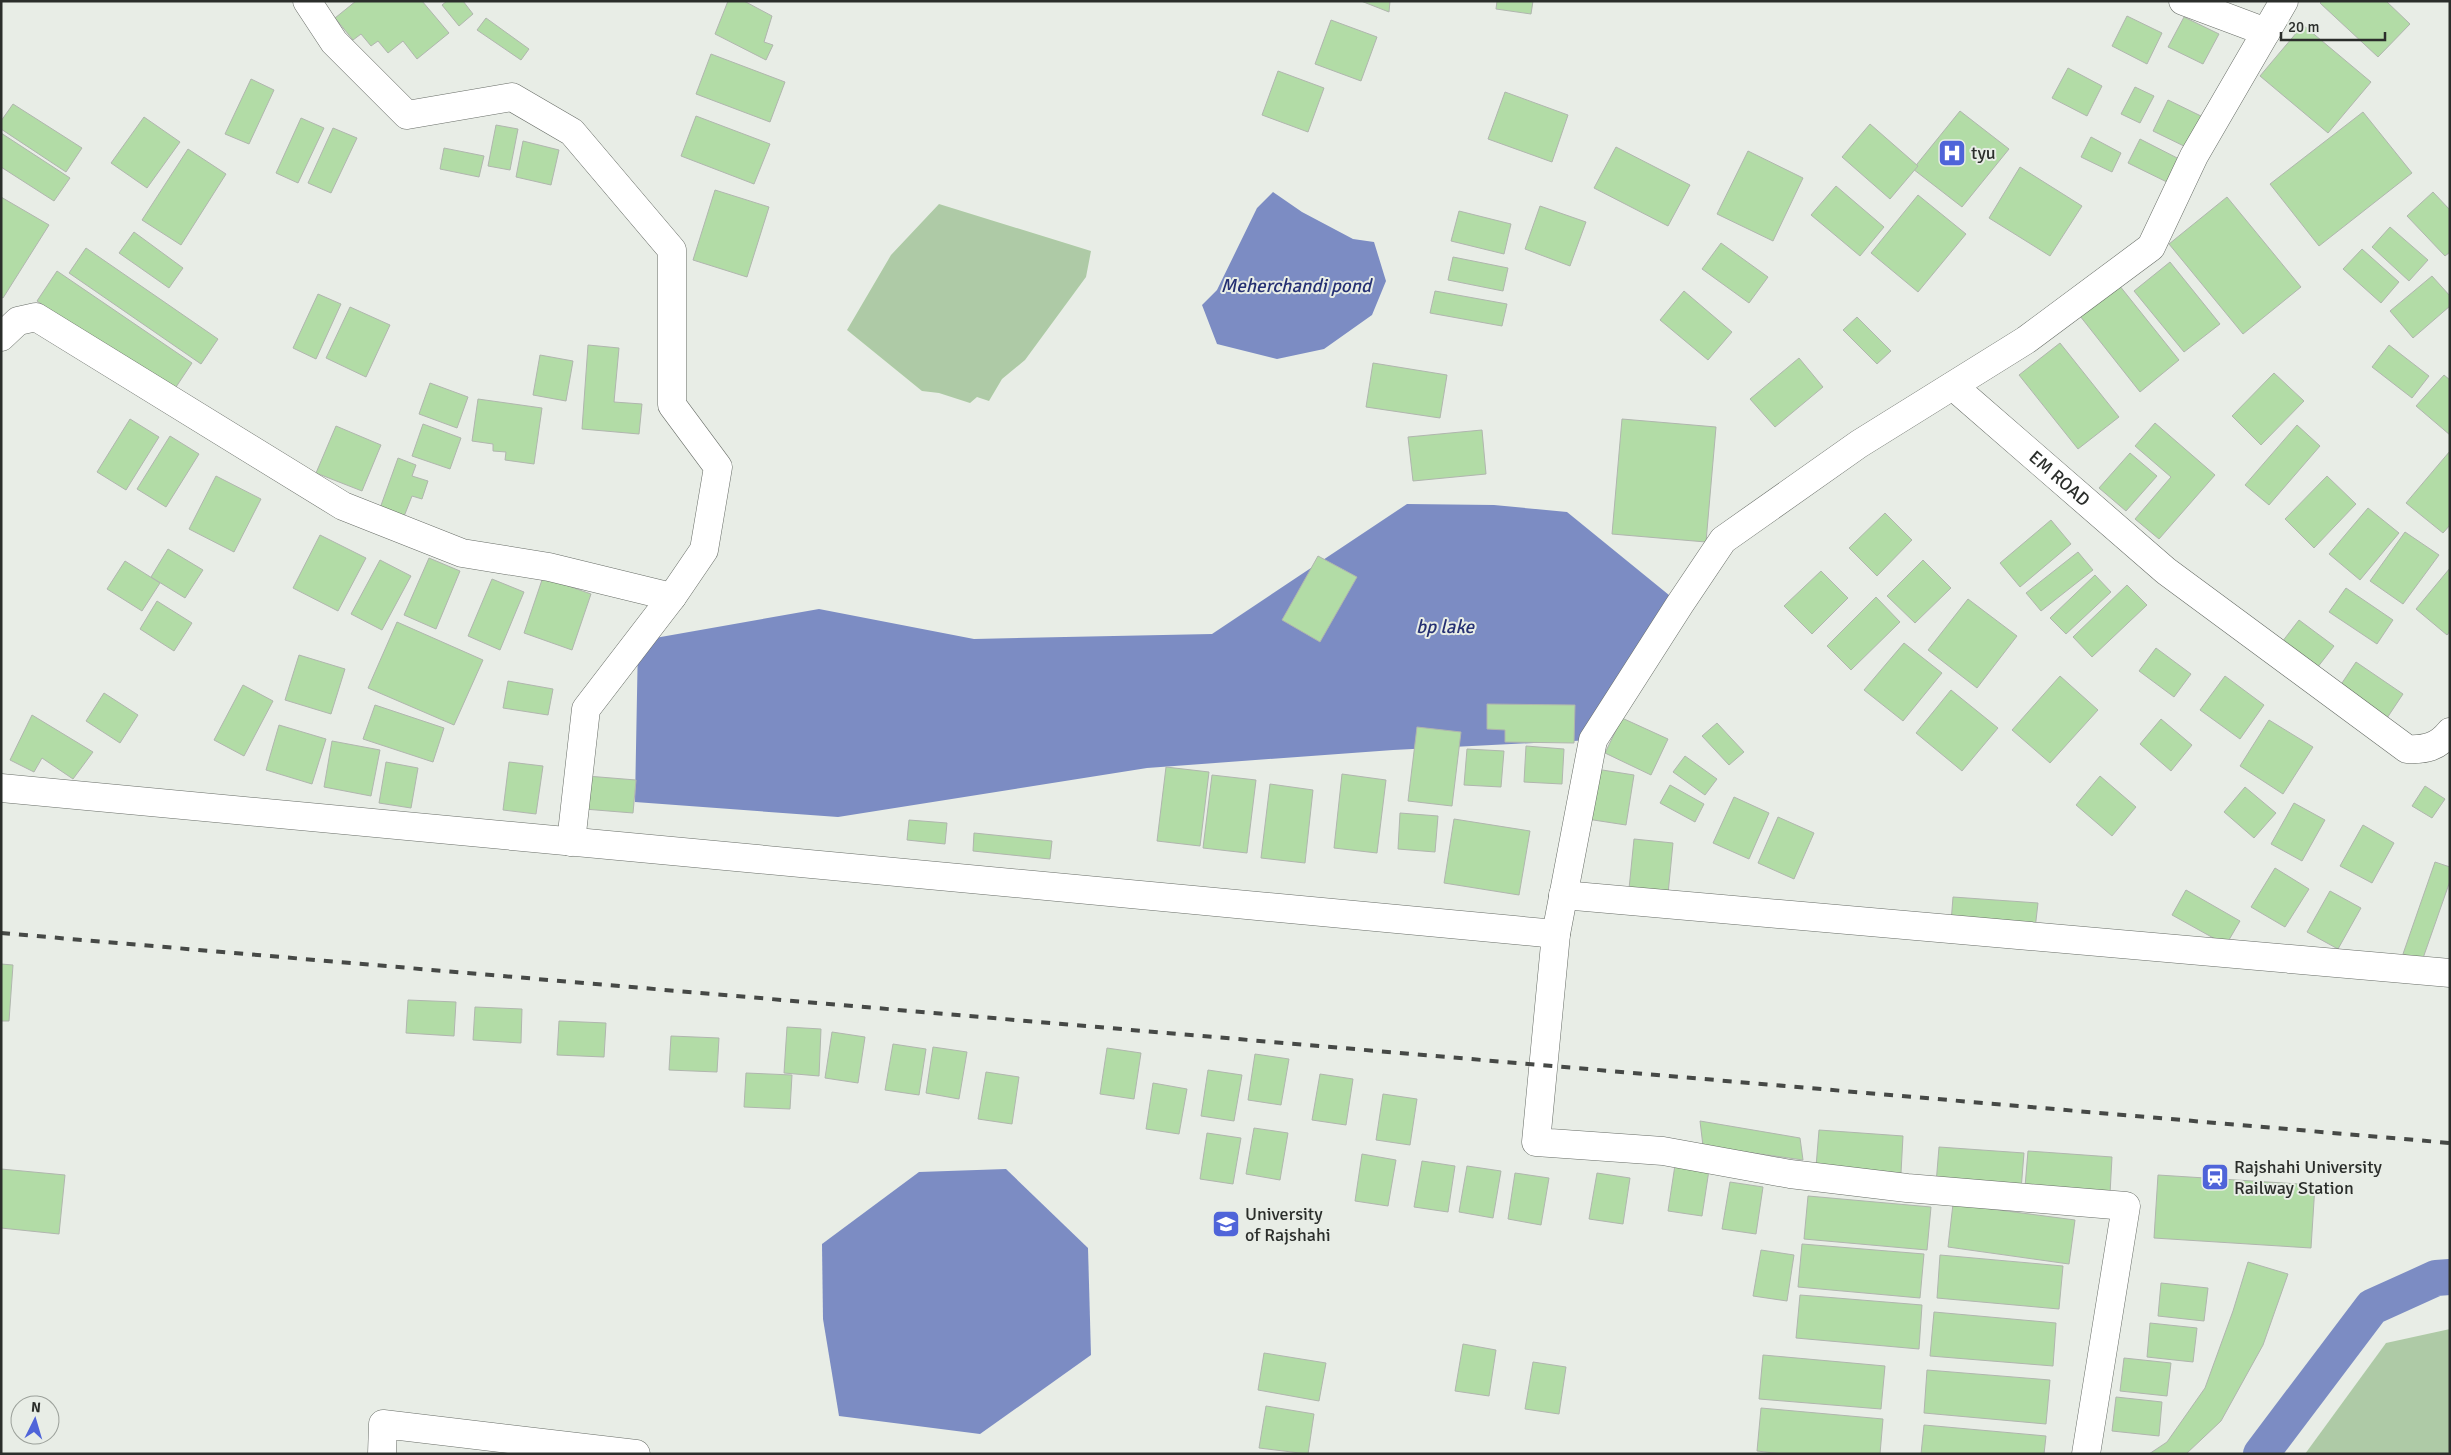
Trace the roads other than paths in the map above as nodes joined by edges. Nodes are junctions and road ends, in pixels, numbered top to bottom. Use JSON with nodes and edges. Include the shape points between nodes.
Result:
{"nodes":[{"id":1,"x":306,"y":1,"type":"edge"},
{"id":2,"x":2183,"y":1,"type":"edge"},
{"id":3,"x":2284,"y":1,"type":"edge"},
{"id":4,"x":2266,"y":32,"type":"junction"},
{"id":5,"x":1,"y":337,"type":"edge"},
{"id":6,"x":1953,"y":386,"type":"junction"},
{"id":7,"x":672,"y":597,"type":"junction"},
{"id":8,"x":2450,"y":732,"type":"edge"},
{"id":9,"x":1,"y":788,"type":"edge"},
{"id":10,"x":571,"y":842,"type":"junction"},
{"id":11,"x":1564,"y":895,"type":"junction"},
{"id":12,"x":1556,"y":934,"type":"junction"},
{"id":13,"x":2450,"y":973,"type":"edge"},
{"id":14,"x":382,"y":1454,"type":"edge"},
{"id":15,"x":636,"y":1454,"type":"edge"},
{"id":16,"x":2086,"y":1454,"type":"edge"}],
"edges":[{"from":1,"to":7,"type":"street","via":[[334,42],[407,115],[512,96],[572,132],[672,250],[672,405],[718,467],[704,550]]},
{"from":2,"to":4,"type":"street"},
{"from":3,"to":4,"type":"street"},
{"from":4,"to":6,"type":"street","via":[[2194,156],[2151,247],[2026,340]]},
{"from":5,"to":7,"type":"street","via":[[18,321],[36,317],[344,506],[462,553],[549,567]]},
{"from":6,"to":8,"type":"street","name":"EM ROAD","via":[[2166,571],[2406,749],[2438,744]]},
{"from":6,"to":11,"type":"street","via":[[1859,444],[1723,540],[1593,740]]},
{"from":7,"to":10,"type":"street","via":[[586,708]]},
{"from":9,"to":10,"type":"street"},
{"from":10,"to":12,"type":"street"},
{"from":11,"to":12,"type":"street"},
{"from":11,"to":13,"type":"street"},
{"from":12,"to":16,"type":"street","via":[[1536,1142],[1663,1152],[1790,1174],[1907,1188],[2126,1206]]},
{"from":14,"to":15,"type":"street","via":[[383,1424]]}]}
